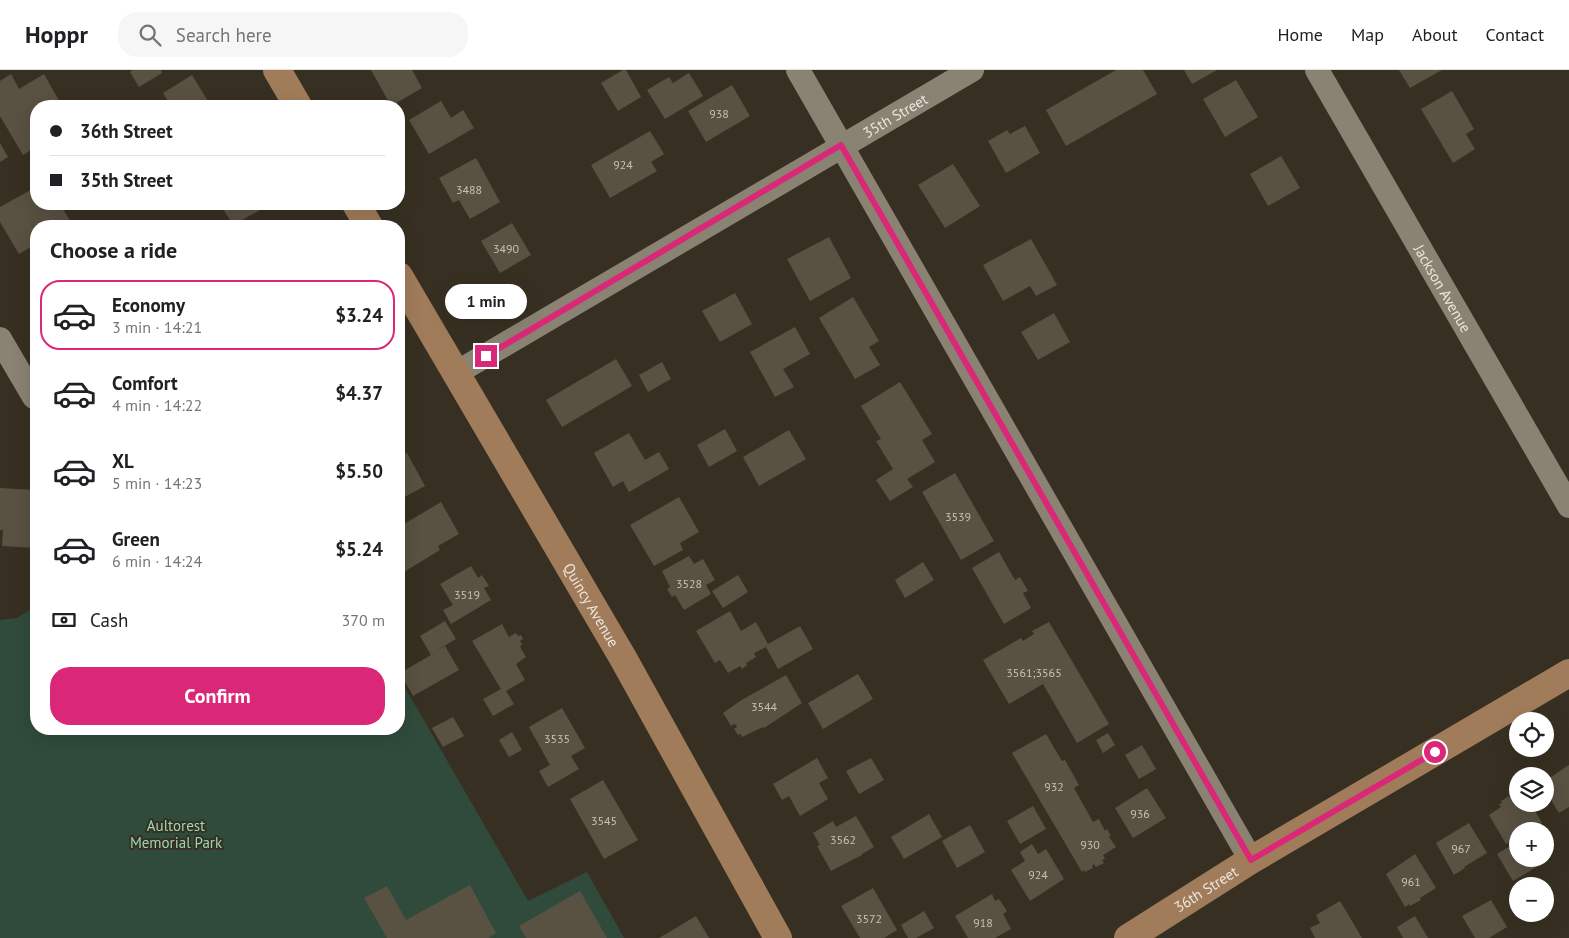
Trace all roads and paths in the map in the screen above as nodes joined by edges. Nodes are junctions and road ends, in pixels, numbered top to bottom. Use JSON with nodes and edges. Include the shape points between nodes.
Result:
{"nodes":[{"id":1,"x":277,"y":70,"type":"edge"},
{"id":2,"x":798,"y":70,"type":"edge"},
{"id":3,"x":972,"y":70,"type":"edge"},
{"id":4,"x":1317,"y":70,"type":"edge"},
{"id":5,"x":294,"y":100,"type":"edge"},
{"id":6,"x":841,"y":145,"type":"junction"},
{"id":7,"x":405,"y":286,"type":"edge"},
{"id":8,"x":0,"y":339,"type":"edge"},
{"id":9,"x":456,"y":373,"type":"junction"},
{"id":10,"x":30,"y":390,"type":"edge"},
{"id":11,"x":1569,"y":506,"type":"edge"},
{"id":12,"x":1569,"y":673,"type":"edge"},
{"id":13,"x":1251,"y":860,"type":"junction"},
{"id":14,"x":778,"y":938,"type":"edge"},
{"id":15,"x":1128,"y":938,"type":"edge"}],
"edges":[{"from":1,"to":5,"type":"street"},
{"from":2,"to":6,"type":"street"},
{"from":3,"to":6,"type":"street","name":"35th Street"},
{"from":4,"to":11,"type":"street","name":"Jackson Avenue"},
{"from":6,"to":9,"type":"street","name":"35th Street"},
{"from":6,"to":13,"type":"street"},
{"from":7,"to":9,"type":"street","name":"Quincy Avenue"},
{"from":8,"to":10,"type":"street"},
{"from":9,"to":14,"type":"street","name":"Quincy Avenue","via":[[623,658]]},
{"from":12,"to":13,"type":"street","name":"36th Street"},
{"from":13,"to":15,"type":"street","name":"36th Street"}]}
